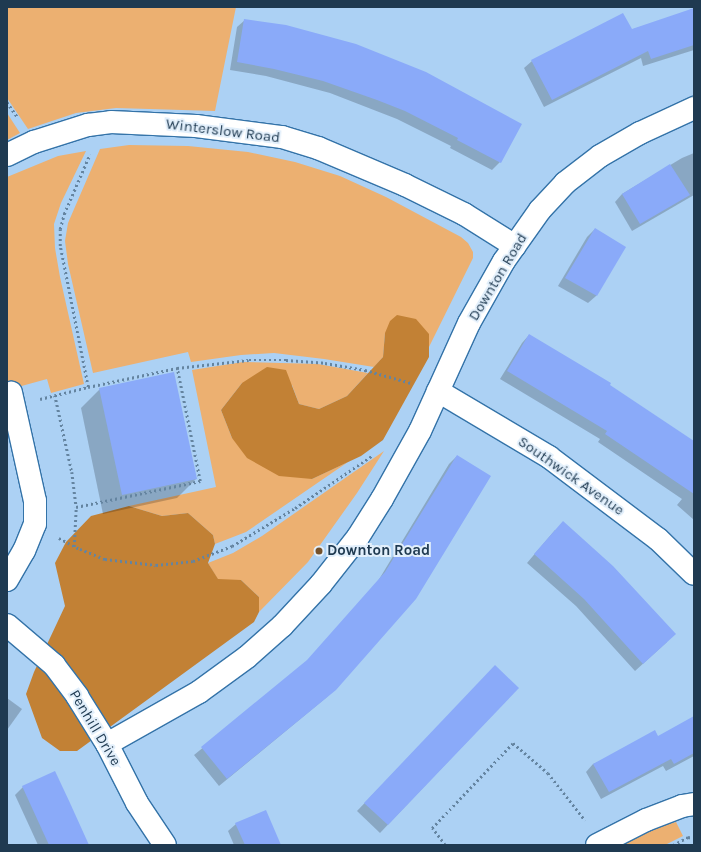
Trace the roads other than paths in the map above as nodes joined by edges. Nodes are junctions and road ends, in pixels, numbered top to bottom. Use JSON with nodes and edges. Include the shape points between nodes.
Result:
{"nodes":[{"id":1,"x":694,"y":108,"type":"edge"},
{"id":2,"x":7,"y":155,"type":"edge"},
{"id":3,"x":515,"y":246,"type":"junction"},
{"id":4,"x":438,"y":391,"type":"junction"},
{"id":5,"x":12,"y":399,"type":"road end"},
{"id":6,"x":14,"y":438,"type":"edge"},
{"id":7,"x":694,"y":574,"type":"edge"},
{"id":8,"x":7,"y":580,"type":"edge"},
{"id":9,"x":7,"y":625,"type":"edge"},
{"id":10,"x":107,"y":744,"type":"junction"},
{"id":11,"x":694,"y":804,"type":"edge"},
{"id":12,"x":599,"y":843,"type":"edge"},
{"id":13,"x":165,"y":845,"type":"edge"}],
"edges":[{"from":1,"to":3,"type":"street","name":"Downton Road","via":[[640,133],[600,156],[565,184],[540,210]]},
{"from":2,"to":3,"type":"street","name":"Winterslow Road","via":[[40,140],[88,125],[111,122],[196,126],[282,137],[318,148],[405,185],[464,214]]},
{"from":3,"to":4,"type":"street","name":"Downton Road","via":[[469,323]]},
{"from":4,"to":7,"type":"street","name":"Southwick Avenue","via":[[549,457],[658,539]]},
{"from":4,"to":10,"type":"street","name":"Downton Road","via":[[420,430],[358,537],[321,584],[282,626],[247,657],[199,692]]},
{"from":5,"to":6,"type":"street"},
{"from":6,"to":8,"type":"street","via":[[35,501],[35,524],[24,551]]},
{"from":9,"to":10,"type":"street","name":"Penhill Drive","via":[[54,665],[78,696]]},
{"from":10,"to":13,"type":"street","name":"Penhill Drive","via":[[128,788]]},
{"from":11,"to":12,"type":"street","via":[[646,820]]}]}
